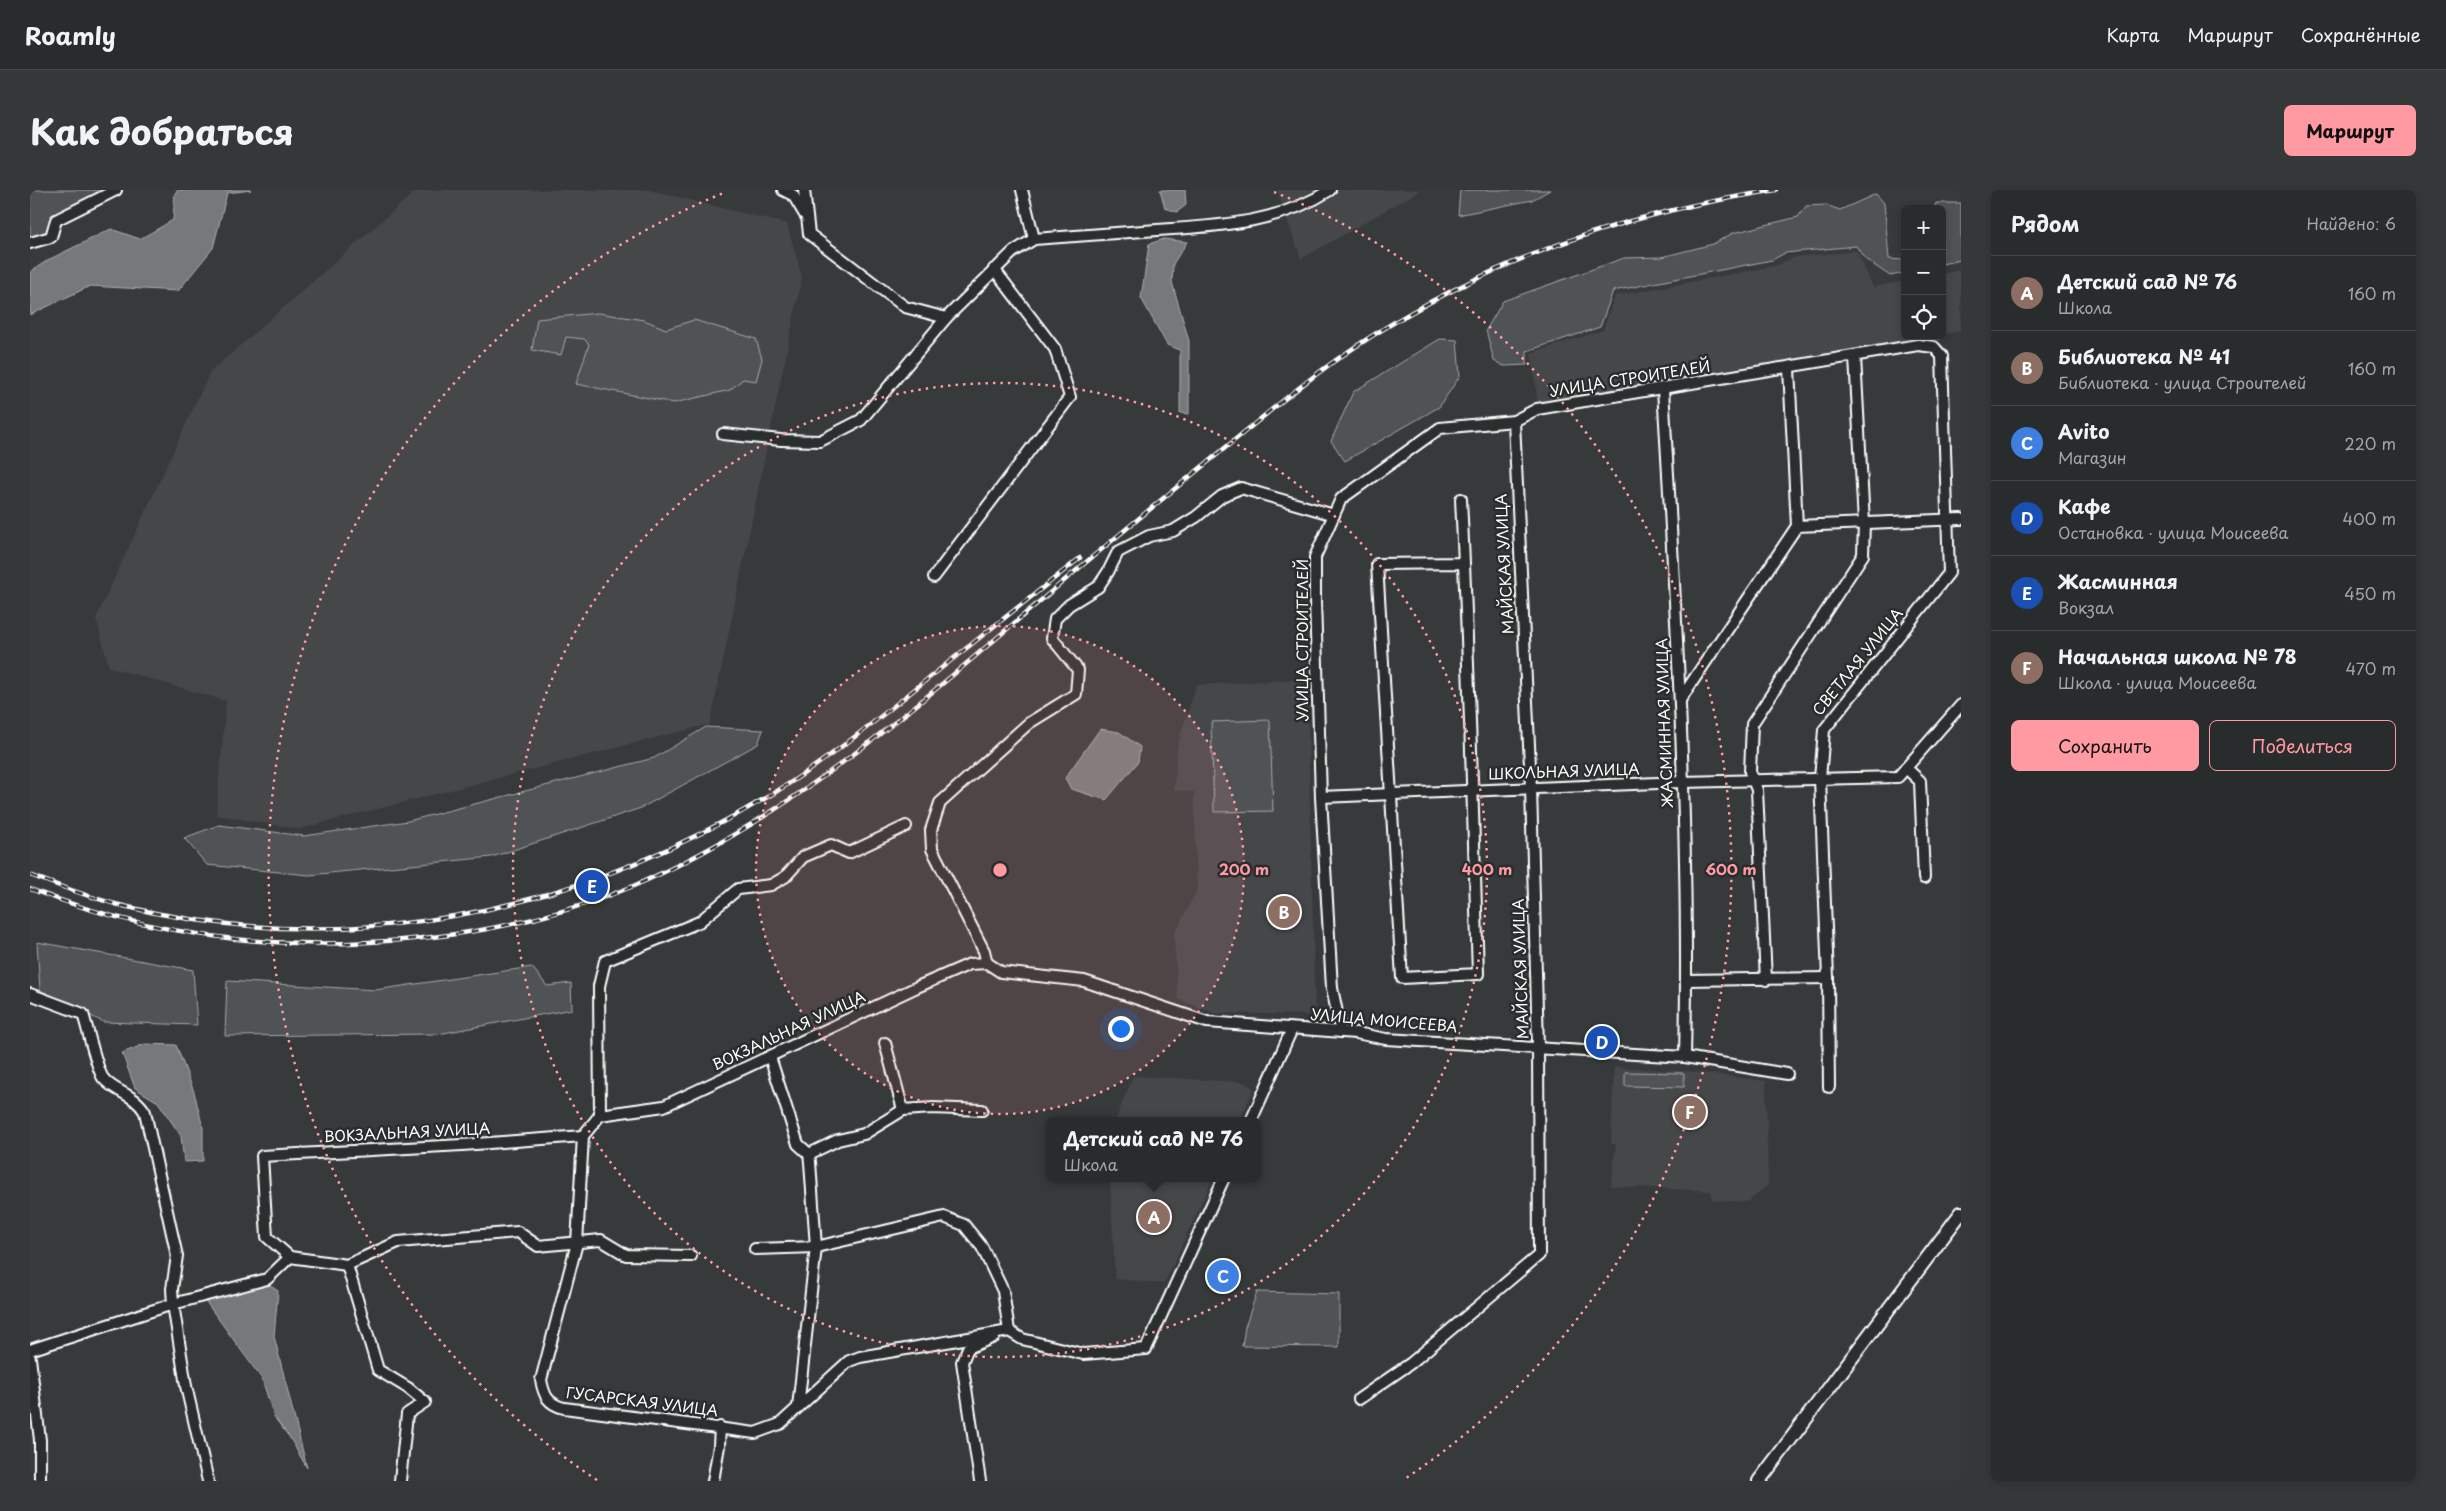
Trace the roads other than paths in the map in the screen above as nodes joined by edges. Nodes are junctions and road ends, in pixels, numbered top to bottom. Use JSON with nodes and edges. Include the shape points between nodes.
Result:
{"nodes":[{"id":1,"x":116,"y":190,"type":"edge"},
{"id":2,"x":784,"y":190,"type":"edge"},
{"id":3,"x":804,"y":190,"type":"edge"},
{"id":4,"x":1022,"y":190,"type":"edge"},
{"id":5,"x":1330,"y":190,"type":"edge"},
{"id":6,"x":807,"y":218,"type":"junction"},
{"id":7,"x":1034,"y":239,"type":"junction"},
{"id":8,"x":30,"y":243,"type":"edge"},
{"id":9,"x":994,"y":269,"type":"junction"},
{"id":10,"x":946,"y":318,"type":"junction"},
{"id":11,"x":1918,"y":346,"type":"joint"},
{"id":12,"x":1855,"y":357,"type":"junction"},
{"id":13,"x":1790,"y":369,"type":"junction"},
{"id":14,"x":1663,"y":389,"type":"junction"},
{"id":15,"x":1514,"y":421,"type":"junction"},
{"id":16,"x":723,"y":434,"type":"dead end"},
{"id":17,"x":1461,"y":499,"type":"dead end"},
{"id":18,"x":1334,"y":516,"type":"junction"},
{"id":19,"x":1961,"y":518,"type":"edge"},
{"id":20,"x":1948,"y":520,"type":"junction"},
{"id":21,"x":1864,"y":523,"type":"junction"},
{"id":22,"x":1797,"y":526,"type":"junction"},
{"id":23,"x":1464,"y":563,"type":"junction"},
{"id":24,"x":934,"y":577,"type":"dead end"},
{"id":25,"x":1680,"y":700,"type":"junction"},
{"id":26,"x":1961,"y":705,"type":"edge"},
{"id":27,"x":1906,"y":768,"type":"junction"},
{"id":28,"x":1820,"y":779,"type":"junction"},
{"id":29,"x":1752,"y":781,"type":"junction"},
{"id":30,"x":1682,"y":782,"type":"junction"},
{"id":31,"x":1531,"y":788,"type":"junction"},
{"id":32,"x":1473,"y":790,"type":"junction"},
{"id":33,"x":1390,"y":794,"type":"junction"},
{"id":34,"x":1321,"y":797,"type":"junction"},
{"id":35,"x":906,"y":826,"type":"dead end"},
{"id":36,"x":1924,"y":878,"type":"dead end"},
{"id":37,"x":987,"y":963,"type":"junction"},
{"id":38,"x":1828,"y":978,"type":"junction"},
{"id":39,"x":1687,"y":980,"type":"junction"},
{"id":40,"x":1766,"y":980,"type":"junction"},
{"id":41,"x":30,"y":994,"type":"edge"},
{"id":42,"x":1292,"y":1029,"type":"junction"},
{"id":43,"x":1341,"y":1032,"type":"junction"},
{"id":44,"x":885,"y":1043,"type":"dead end"},
{"id":45,"x":1538,"y":1047,"type":"junction"},
{"id":46,"x":770,"y":1057,"type":"junction"},
{"id":47,"x":1685,"y":1057,"type":"junction"},
{"id":48,"x":1787,"y":1074,"type":"dead end"},
{"id":49,"x":1829,"y":1087,"type":"dead end"},
{"id":50,"x":903,"y":1110,"type":"junction"},
{"id":51,"x":982,"y":1110,"type":"dead end"},
{"id":52,"x":600,"y":1115,"type":"junction"},
{"id":53,"x":1253,"y":1117,"type":"edge"},
{"id":54,"x":583,"y":1136,"type":"junction"},
{"id":55,"x":809,"y":1154,"type":"junction"},
{"id":56,"x":1222,"y":1182,"type":"edge"},
{"id":57,"x":1961,"y":1213,"type":"edge"},
{"id":58,"x":578,"y":1243,"type":"junction"},
{"id":59,"x":816,"y":1247,"type":"junction"},
{"id":60,"x":755,"y":1249,"type":"dead end"},
{"id":61,"x":691,"y":1256,"type":"dead end"},
{"id":62,"x":290,"y":1257,"type":"junction"},
{"id":63,"x":346,"y":1265,"type":"junction"},
{"id":64,"x":173,"y":1304,"type":"junction"},
{"id":65,"x":1009,"y":1330,"type":"junction"},
{"id":66,"x":30,"y":1350,"type":"edge"},
{"id":67,"x":30,"y":1358,"type":"edge"},
{"id":68,"x":1359,"y":1399,"type":"dead end"},
{"id":69,"x":798,"y":1407,"type":"junction"},
{"id":70,"x":720,"y":1427,"type":"junction"},
{"id":71,"x":40,"y":1481,"type":"edge"},
{"id":72,"x":208,"y":1481,"type":"edge"},
{"id":73,"x":400,"y":1481,"type":"edge"},
{"id":74,"x":713,"y":1481,"type":"edge"},
{"id":75,"x":980,"y":1481,"type":"edge"},
{"id":76,"x":1759,"y":1481,"type":"edge"}],
"edges":[{"from":1,"to":8,"type":"street","via":[[56,220],[51,237]]},
{"from":2,"to":6,"type":"street","via":[[793,195]]},
{"from":3,"to":6,"type":"street"},
{"from":4,"to":7,"type":"street"},
{"from":5,"to":7,"type":"street","via":[[1280,215],[1257,220]]},
{"from":6,"to":10,"type":"street","via":[[809,234],[905,307]]},
{"from":7,"to":9,"type":"street"},
{"from":9,"to":10,"type":"street"},
{"from":9,"to":24,"type":"street","via":[[1055,349],[1070,397]]},
{"from":10,"to":16,"type":"street","via":[[861,420],[820,441]]},
{"from":11,"to":12,"type":"street","name":"УЛИЦА СТРОИТЕЛЕЙ"},
{"from":11,"to":20,"type":"street","name":"СВЕТЛАЯ УЛИЦА","via":[[1934,347],[1942,356]]},
{"from":12,"to":13,"type":"street","name":"УЛИЦА СТРОИТЕЛЕЙ"},
{"from":12,"to":21,"type":"street"},
{"from":13,"to":14,"type":"street","name":"УЛИЦА СТРОИТЕЛЕЙ"},
{"from":13,"to":22,"type":"street"},
{"from":14,"to":15,"type":"street","name":"УЛИЦА СТРОИТЕЛЕЙ","via":[[1537,409]]},
{"from":14,"to":25,"type":"street","name":"ЖАСМИННАЯ УЛИЦА"},
{"from":15,"to":18,"type":"street","name":"УЛИЦА СТРОИТЕЛЕЙ","via":[[1440,428],[1341,499]]},
{"from":15,"to":31,"type":"street","name":"МАЙСКАЯ УЛИЦА"},
{"from":17,"to":23,"type":"street"},
{"from":18,"to":34,"type":"street","name":"УЛИЦА СТРОИТЕЛЕЙ","via":[[1315,557]]},
{"from":18,"to":37,"type":"street","via":[[1241,488],[1222,496],[1173,531],[1149,536],[1118,552],[1098,587],[1069,605],[1055,619],[1052,638],[1078,670],[1076,694],[1029,723],[940,803],[931,830],[932,849],[984,951]]},
{"from":19,"to":20,"type":"street"},
{"from":20,"to":21,"type":"street"},
{"from":20,"to":28,"type":"street","name":"СВЕТЛАЯ УЛИЦА","via":[[1949,574],[1824,730]]},
{"from":21,"to":22,"type":"street"},
{"from":21,"to":29,"type":"street","via":[[1863,554],[1752,724]]},
{"from":22,"to":25,"type":"street"},
{"from":23,"to":32,"type":"street"},
{"from":23,"to":33,"type":"street","via":[[1377,564]]},
{"from":25,"to":30,"type":"street","name":"ЖАСМИННАЯ УЛИЦА"},
{"from":26,"to":27,"type":"street"},
{"from":27,"to":28,"type":"street","name":"ШКОЛЬНАЯ УЛИЦА","via":[[1898,777]]},
{"from":27,"to":36,"type":"street","via":[[1920,781]]},
{"from":28,"to":29,"type":"street","name":"ШКОЛЬНАЯ УЛИЦА"},
{"from":28,"to":38,"type":"street","name":"СВЕТЛАЯ УЛИЦА"},
{"from":29,"to":30,"type":"street","name":"ШКОЛЬНАЯ УЛИЦА"},
{"from":29,"to":40,"type":"street","via":[[1757,790]]},
{"from":30,"to":31,"type":"street","name":"ШКОЛЬНАЯ УЛИЦА"},
{"from":30,"to":39,"type":"street","name":"ЖАСМИННАЯ УЛИЦА"},
{"from":31,"to":32,"type":"street","name":"ШКОЛЬНАЯ УЛИЦА"},
{"from":31,"to":45,"type":"street","name":"МАЙСКАЯ УЛИЦА"},
{"from":32,"to":33,"type":"street","name":"ШКОЛЬНАЯ УЛИЦА"},
{"from":32,"to":33,"type":"street","via":[[1478,974],[1402,978]]},
{"from":33,"to":34,"type":"street","name":"ШКОЛЬНАЯ УЛИЦА"},
{"from":34,"to":43,"type":"street","name":"УЛИЦА СТРОИТЕЛЕЙ","via":[[1332,988]]},
{"from":35,"to":52,"type":"street","via":[[849,853],[831,845],[802,857],[785,877],[771,885],[738,889],[699,922],[605,961],[599,986]]},
{"from":37,"to":42,"type":"street","name":"УЛИЦА МОИСЕЕВА","via":[[1001,972],[1084,981],[1206,1022]]},
{"from":37,"to":46,"type":"street","name":"ВОКЗАЛЬНАЯ УЛИЦА","via":[[970,964]]},
{"from":38,"to":40,"type":"street"},
{"from":38,"to":49,"type":"street","name":"СВЕТЛАЯ УЛИЦА"},
{"from":39,"to":40,"type":"street"},
{"from":39,"to":47,"type":"street","name":"ЖАСМИННАЯ УЛИЦА"},
{"from":41,"to":64,"type":"street","via":[[83,1014],[103,1077],[138,1100],[145,1112],[177,1256]]},
{"from":42,"to":43,"type":"street","name":"УЛИЦА МОИСЕЕВА"},
{"from":42,"to":53,"type":"street"},
{"from":43,"to":45,"type":"street","name":"УЛИЦА МОИСЕЕВА","via":[[1386,1039]]},
{"from":44,"to":50,"type":"street"},
{"from":45,"to":47,"type":"street","name":"УЛИЦА МОИСЕЕВА"},
{"from":45,"to":68,"type":"street","name":"МАЙСКАЯ УЛИЦА","via":[[1539,1255],[1411,1363]]},
{"from":46,"to":52,"type":"street","name":"ВОКЗАЛЬНАЯ УЛИЦА","via":[[664,1106]]},
{"from":46,"to":55,"type":"street","via":[[798,1144]]},
{"from":47,"to":48,"type":"street","name":"УЛИЦА МОИСЕЕВА"},
{"from":50,"to":51,"type":"street"},
{"from":50,"to":55,"type":"street","via":[[864,1134],[838,1140]]},
{"from":52,"to":54,"type":"street"},
{"from":54,"to":58,"type":"street"},
{"from":54,"to":62,"type":"street","name":"ВОКЗАЛЬНАЯ УЛИЦА","via":[[262,1156],[266,1237]]},
{"from":55,"to":59,"type":"street"},
{"from":56,"to":65,"type":"street","via":[[1146,1349],[1083,1354],[1022,1339]]},
{"from":57,"to":76,"type":"main road"},
{"from":58,"to":61,"type":"street","via":[[601,1240],[626,1255]]},
{"from":58,"to":63,"type":"street","via":[[538,1246],[518,1232],[398,1242]]},
{"from":58,"to":70,"type":"street","name":"ГУСАРСКАЯ УЛИЦА","via":[[541,1380],[544,1396],[559,1407]]},
{"from":59,"to":60,"type":"street"},
{"from":59,"to":65,"type":"street","via":[[944,1217],[964,1224],[982,1247],[1002,1291]]},
{"from":59,"to":69,"type":"street"},
{"from":62,"to":63,"type":"street"},
{"from":62,"to":64,"type":"street","via":[[267,1279]]},
{"from":63,"to":73,"type":"street","via":[[378,1370],[424,1402],[407,1414]]},
{"from":64,"to":66,"type":"street"},
{"from":64,"to":72,"type":"street","via":[[186,1386]]},
{"from":65,"to":69,"type":"street","via":[[860,1356],[848,1361]]},
{"from":65,"to":75,"type":"street","via":[[968,1348],[962,1362]]},
{"from":67,"to":71,"type":"street","via":[[40,1440]]},
{"from":69,"to":70,"type":"street","name":"ГУСАРСКАЯ УЛИЦА","via":[[780,1424],[755,1433]]},
{"from":70,"to":74,"type":"street"}]}
